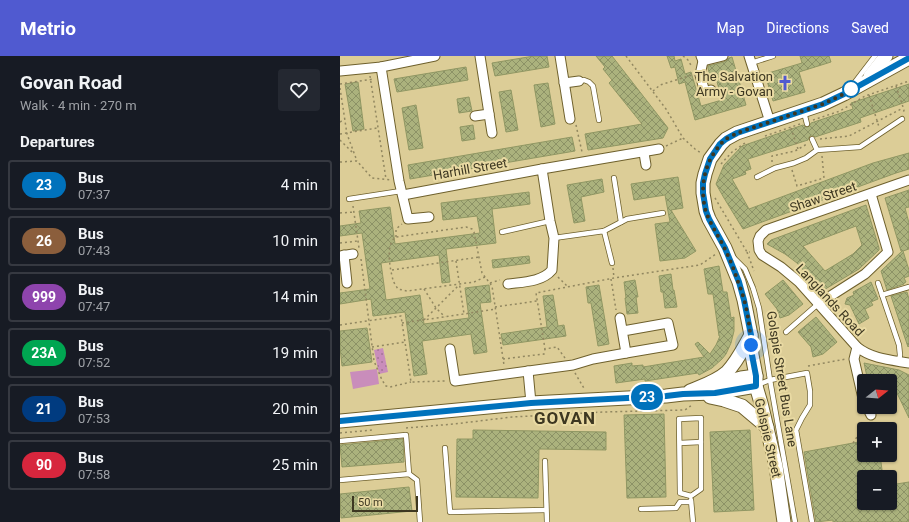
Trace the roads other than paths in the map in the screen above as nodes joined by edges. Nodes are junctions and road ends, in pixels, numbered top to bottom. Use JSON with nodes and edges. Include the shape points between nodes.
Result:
{"nodes":[{"id":1,"x":432,"y":56,"type":"edge"},
{"id":2,"x":480,"y":56,"type":"edge"},
{"id":3,"x":560,"y":56,"type":"edge"},
{"id":4,"x":723,"y":56,"type":"edge"},
{"id":5,"x":773,"y":56,"type":"edge"},
{"id":6,"x":875,"y":56,"type":"edge"},
{"id":7,"x":886,"y":56,"type":"edge"},
{"id":8,"x":702,"y":58,"type":"edge"},
{"id":9,"x":909,"y":58,"type":"edge"},
{"id":10,"x":750,"y":60,"type":"edge"},
{"id":11,"x":381,"y":66,"type":"junction"},
{"id":12,"x":340,"y":71,"type":"edge"},
{"id":13,"x":579,"y":81,"type":"joint"},
{"id":14,"x":865,"y":82,"type":"junction"},
{"id":15,"x":564,"y":83,"type":"junction"},
{"id":16,"x":712,"y":90,"type":"dead end"},
{"id":17,"x":848,"y":92,"type":"junction"},
{"id":18,"x":804,"y":111,"type":"junction"},
{"id":19,"x":489,"y":114,"type":"junction"},
{"id":20,"x":475,"y":116,"type":"dead end"},
{"id":21,"x":570,"y":119,"type":"road end"},
{"id":22,"x":902,"y":119,"type":"road end"},
{"id":23,"x":599,"y":120,"type":"dead end"},
{"id":24,"x":770,"y":122,"type":"junction"},
{"id":25,"x":807,"y":124,"type":"dead end"},
{"id":26,"x":492,"y":133,"type":"dead end"},
{"id":27,"x":812,"y":139,"type":"road end"},
{"id":28,"x":659,"y":149,"type":"road end"},
{"id":29,"x":819,"y":150,"type":"junction"},
{"id":30,"x":644,"y":153,"type":"junction"},
{"id":31,"x":646,"y":165,"type":"dead end"},
{"id":32,"x":542,"y":169,"type":"junction"},
{"id":33,"x":757,"y":177,"type":"dead end"},
{"id":34,"x":614,"y":178,"type":"dead end"},
{"id":35,"x":909,"y":180,"type":"edge"},
{"id":36,"x":402,"y":193,"type":"junction"},
{"id":37,"x":871,"y":194,"type":"junction"},
{"id":38,"x":351,"y":198,"type":"road end"},
{"id":39,"x":663,"y":213,"type":"dead end"},
{"id":40,"x":429,"y":217,"type":"dead end"},
{"id":41,"x":550,"y":221,"type":"junction"},
{"id":42,"x":621,"y":222,"type":"junction"},
{"id":43,"x":604,"y":231,"type":"junction"},
{"id":44,"x":502,"y":232,"type":"dead end"},
{"id":45,"x":554,"y":238,"type":"junction"},
{"id":46,"x":725,"y":248,"type":"junction"},
{"id":47,"x":760,"y":250,"type":"joint"},
{"id":48,"x":354,"y":254,"type":"dead end"},
{"id":49,"x":342,"y":256,"type":"edge"},
{"id":50,"x":612,"y":263,"type":"dead end"},
{"id":51,"x":347,"y":283,"type":"dead end"},
{"id":52,"x":878,"y":283,"type":"dead end"},
{"id":53,"x":508,"y":284,"type":"dead end"},
{"id":54,"x":909,"y":287,"type":"edge"},
{"id":55,"x":882,"y":295,"type":"junction"},
{"id":56,"x":818,"y":304,"type":"junction"},
{"id":57,"x":620,"y":318,"type":"road end"},
{"id":58,"x":622,"y":331,"type":"junction"},
{"id":59,"x":786,"y":332,"type":"dead end"},
{"id":60,"x":751,"y":335,"type":"junction"},
{"id":61,"x":857,"y":348,"type":"junction"},
{"id":62,"x":450,"y":349,"type":"dead end"},
{"id":63,"x":626,"y":353,"type":"junction"},
{"id":64,"x":899,"y":362,"type":"junction"},
{"id":65,"x":909,"y":363,"type":"edge"},
{"id":66,"x":528,"y":371,"type":"junction"},
{"id":67,"x":857,"y":374,"type":"edge"},
{"id":68,"x":770,"y":380,"type":"junction"},
{"id":69,"x":756,"y":381,"type":"junction"},
{"id":70,"x":683,"y":394,"type":"junction"},
{"id":71,"x":531,"y":403,"type":"junction"},
{"id":72,"x":340,"y":422,"type":"edge"},
{"id":73,"x":767,"y":428,"type":"junction"},
{"id":74,"x":340,"y":441,"type":"edge"},
{"id":75,"x":701,"y":442,"type":"junction"},
{"id":76,"x":680,"y":443,"type":"junction"},
{"id":77,"x":445,"y":448,"type":"dead end"},
{"id":78,"x":545,"y":461,"type":"dead end"},
{"id":79,"x":409,"y":474,"type":"junction"},
{"id":80,"x":340,"y":480,"type":"edge"},
{"id":81,"x":691,"y":499,"type":"junction"},
{"id":82,"x":641,"y":509,"type":"dead end"},
{"id":83,"x":546,"y":510,"type":"junction"},
{"id":84,"x":420,"y":522,"type":"edge"},
{"id":85,"x":547,"y":522,"type":"edge"},
{"id":86,"x":693,"y":522,"type":"edge"},
{"id":87,"x":784,"y":522,"type":"edge"},
{"id":88,"x":812,"y":522,"type":"edge"}],
"edges":[{"from":1,"to":11,"type":"street"},
{"from":2,"to":19,"type":"street"},
{"from":3,"to":15,"type":"street"},
{"from":4,"to":8,"type":"street"},
{"from":5,"to":10,"type":"lane"},
{"from":6,"to":17,"type":"lane"},
{"from":7,"to":14,"type":"street"},
{"from":8,"to":16,"type":"street","via":[[698,75],[705,92]]},
{"from":9,"to":14,"type":"street","name":"Golspie Street"},
{"from":10,"to":24,"type":"street"},
{"from":11,"to":12,"type":"street"},
{"from":11,"to":36,"type":"street"},
{"from":13,"to":15,"type":"street"},
{"from":13,"to":23,"type":"lane","via":[[584,80],[593,86]]},
{"from":14,"to":17,"type":"street","name":"Golspie Street"},
{"from":15,"to":21,"type":"street"},
{"from":17,"to":18,"type":"street","name":"Golspie Street"},
{"from":18,"to":24,"type":"street","name":"Golspie Street"},
{"from":18,"to":25,"type":"lane"},
{"from":19,"to":20,"type":"street"},
{"from":19,"to":26,"type":"street"},
{"from":22,"to":29,"type":"lane","via":[[860,147]]},
{"from":24,"to":46,"type":"street","name":"Golspie Street","via":[[726,139],[710,159],[703,183],[706,211]]},
{"from":27,"to":29,"type":"lane"},
{"from":28,"to":30,"type":"street","name":"Harhill Street"},
{"from":29,"to":33,"type":"lane","via":[[806,158]]},
{"from":30,"to":31,"type":"street"},
{"from":30,"to":32,"type":"street","name":"Harhill Street"},
{"from":32,"to":36,"type":"street","name":"Harhill Street"},
{"from":32,"to":41,"type":"street"},
{"from":34,"to":42,"type":"lane"},
{"from":35,"to":37,"type":"street","name":"Shaw Street"},
{"from":36,"to":38,"type":"lane"},
{"from":36,"to":40,"type":"street","via":[[408,219]]},
{"from":37,"to":47,"type":"street","name":"Shaw Street","via":[[766,230],[758,242]]},
{"from":37,"to":56,"type":"street","via":[[888,252],[866,274]]},
{"from":39,"to":42,"type":"lane"},
{"from":41,"to":44,"type":"lane"},
{"from":41,"to":45,"type":"street"},
{"from":42,"to":43,"type":"lane"},
{"from":43,"to":45,"type":"lane"},
{"from":43,"to":50,"type":"lane"},
{"from":45,"to":53,"type":"street","via":[[552,270],[549,274],[541,279]]},
{"from":46,"to":60,"type":"street","name":"Golspie Street","via":[[739,282]]},
{"from":46,"to":68,"type":"lane","name":"Golspie Street Bus Lane","via":[[745,269],[753,288],[759,308]]},
{"from":47,"to":56,"type":"street","name":"Langlands Road","via":[[762,255],[799,282]]},
{"from":48,"to":49,"type":"street"},
{"from":49,"to":51,"type":"street"},
{"from":52,"to":55,"type":"lane"},
{"from":54,"to":55,"type":"lane"},
{"from":55,"to":64,"type":"lane","via":[[899,346]]},
{"from":56,"to":59,"type":"lane"},
{"from":56,"to":61,"type":"street","name":"Langlands Road"},
{"from":57,"to":58,"type":"street"},
{"from":58,"to":63,"type":"street"},
{"from":58,"to":63,"type":"street","via":[[668,323],[673,345]]},
{"from":60,"to":69,"type":"street","name":"Golspie Street"},
{"from":60,"to":70,"type":"street","via":[[726,372],[717,379]]},
{"from":61,"to":64,"type":"street","via":[[877,358]]},
{"from":61,"to":67,"type":"street","name":"Langlands Road","via":[[854,359]]},
{"from":62,"to":66,"type":"street","via":[[455,381]]},
{"from":63,"to":66,"type":"street","via":[[572,365]]},
{"from":64,"to":65,"type":"street"},
{"from":66,"to":71,"type":"street"},
{"from":68,"to":69,"type":"lane"},
{"from":68,"to":69,"type":"lane"},
{"from":68,"to":87,"type":"lane","name":"Golspie Street Bus Lane"},
{"from":68,"to":88,"type":"lane","via":[[807,373],[810,405],[796,430]]},
{"from":69,"to":70,"type":"street","via":[[715,393]]},
{"from":69,"to":73,"type":"street","name":"Golspie Street"},
{"from":70,"to":71,"type":"street"},
{"from":70,"to":73,"type":"street","via":[[718,398],[742,406]]},
{"from":71,"to":72,"type":"street"},
{"from":73,"to":87,"type":"street","name":"Golspie Street","via":[[776,466]]},
{"from":74,"to":79,"type":"lane","via":[[406,434]]},
{"from":75,"to":76,"type":"lane"},
{"from":75,"to":76,"type":"lane","via":[[701,418],[679,419]]},
{"from":75,"to":81,"type":"lane","via":[[701,490]]},
{"from":76,"to":81,"type":"lane","via":[[680,493]]},
{"from":77,"to":83,"type":"lane","via":[[450,512]]},
{"from":78,"to":83,"type":"lane"},
{"from":79,"to":80,"type":"lane"},
{"from":79,"to":84,"type":"lane","via":[[416,480]]},
{"from":81,"to":82,"type":"lane","via":[[680,502],[676,508]]},
{"from":81,"to":86,"type":"lane"},
{"from":83,"to":85,"type":"lane"}]}
